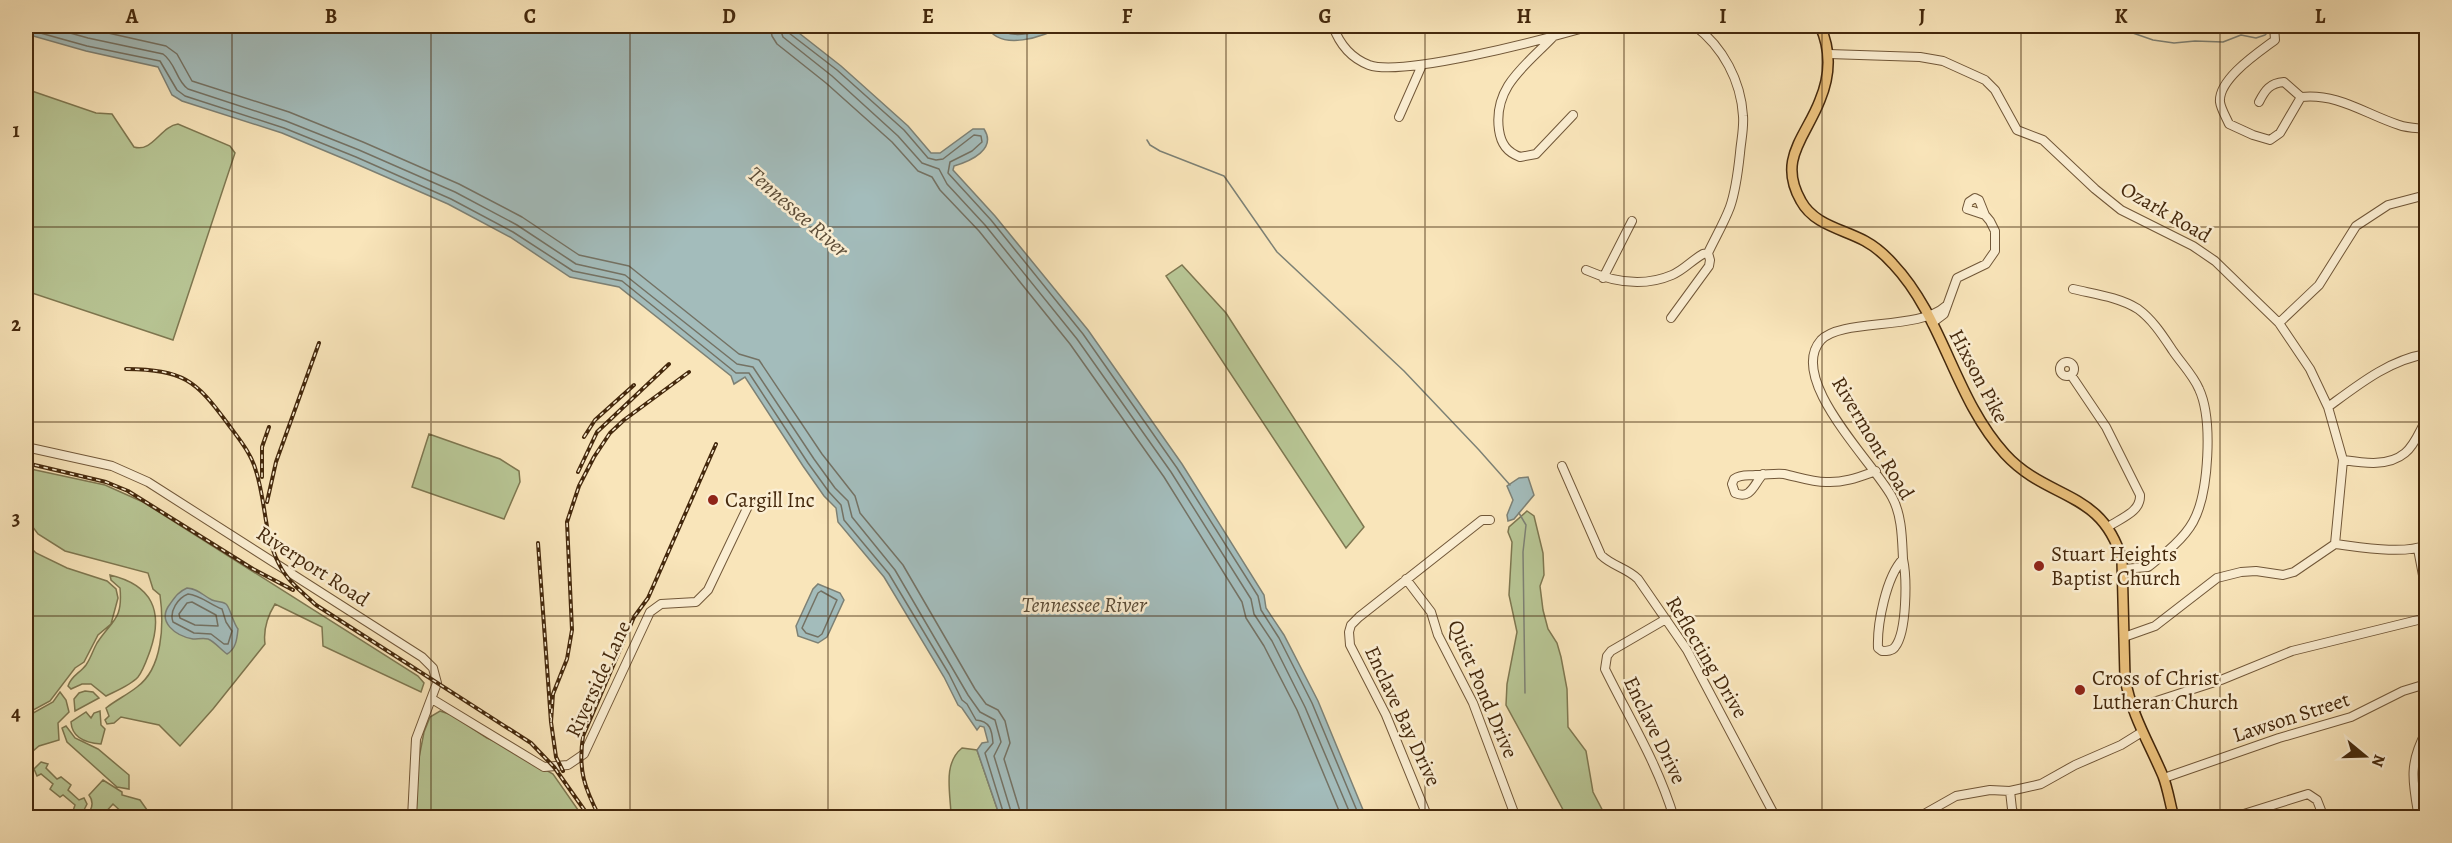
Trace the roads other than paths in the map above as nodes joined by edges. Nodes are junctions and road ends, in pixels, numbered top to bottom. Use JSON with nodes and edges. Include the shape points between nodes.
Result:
{"nodes":[{"id":1,"x":1334,"y":26,"type":"edge"},
{"id":2,"x":1596,"y":26,"type":"edge"},
{"id":3,"x":1695,"y":26,"type":"edge"},
{"id":4,"x":1821,"y":26,"type":"edge"},
{"id":5,"x":2274,"y":26,"type":"edge"},
{"id":6,"x":1581,"y":27,"type":"edge"},
{"id":7,"x":1553,"y":37,"type":"junction"},
{"id":8,"x":1829,"y":54,"type":"junction"},
{"id":9,"x":1422,"y":65,"type":"junction"},
{"id":10,"x":2301,"y":97,"type":"junction"},
{"id":11,"x":2259,"y":102,"type":"dead end"},
{"id":12,"x":1573,"y":115,"type":"dead end"},
{"id":13,"x":1399,"y":117,"type":"dead end"},
{"id":14,"x":2427,"y":129,"type":"edge"},
{"id":15,"x":2427,"y":195,"type":"edge"},
{"id":16,"x":1985,"y":215,"type":"dead end"},
{"id":17,"x":1632,"y":221,"type":"dead end"},
{"id":18,"x":1708,"y":253,"type":"junction"},
{"id":19,"x":1586,"y":270,"type":"dead end"},
{"id":20,"x":1603,"y":278,"type":"junction"},
{"id":21,"x":2073,"y":289,"type":"dead end"},
{"id":22,"x":1671,"y":318,"type":"dead end"},
{"id":23,"x":1930,"y":319,"type":"junction"},
{"id":24,"x":2280,"y":323,"type":"junction"},
{"id":25,"x":2427,"y":354,"type":"edge"},
{"id":26,"x":2071,"y":375,"type":"dead end"},
{"id":27,"x":2328,"y":407,"type":"junction"},
{"id":28,"x":2427,"y":420,"type":"edge"},
{"id":29,"x":26,"y":447,"type":"edge"},
{"id":30,"x":2343,"y":460,"type":"junction"},
{"id":31,"x":1562,"y":466,"type":"dead end"},
{"id":32,"x":1876,"y":471,"type":"junction"},
{"id":33,"x":1763,"y":474,"type":"dead end"},
{"id":34,"x":751,"y":500,"type":"dead end"},
{"id":35,"x":1490,"y":520,"type":"dead end"},
{"id":36,"x":2108,"y":527,"type":"junction"},
{"id":37,"x":2335,"y":544,"type":"junction"},
{"id":38,"x":2427,"y":545,"type":"edge"},
{"id":39,"x":2418,"y":549,"type":"junction"},
{"id":40,"x":1903,"y":559,"type":"junction"},
{"id":41,"x":2123,"y":569,"type":"junction"},
{"id":42,"x":1406,"y":579,"type":"junction"},
{"id":43,"x":2427,"y":591,"type":"edge"},
{"id":44,"x":2427,"y":618,"type":"edge"},
{"id":45,"x":1666,"y":619,"type":"junction"},
{"id":46,"x":2124,"y":637,"type":"junction"},
{"id":47,"x":2427,"y":684,"type":"edge"},
{"id":48,"x":432,"y":699,"type":"junction"},
{"id":49,"x":2132,"y":709,"type":"junction"},
{"id":50,"x":2142,"y":732,"type":"junction"},
{"id":51,"x":2427,"y":732,"type":"edge"},
{"id":52,"x":2164,"y":778,"type":"junction"},
{"id":53,"x":2010,"y":791,"type":"junction"},
{"id":54,"x":412,"y":818,"type":"edge"},
{"id":55,"x":1428,"y":818,"type":"edge"},
{"id":56,"x":1516,"y":818,"type":"edge"},
{"id":57,"x":1674,"y":818,"type":"edge"},
{"id":58,"x":1776,"y":818,"type":"edge"},
{"id":59,"x":1917,"y":818,"type":"edge"},
{"id":60,"x":2016,"y":818,"type":"edge"},
{"id":61,"x":2174,"y":818,"type":"edge"},
{"id":62,"x":2231,"y":818,"type":"edge"},
{"id":63,"x":2324,"y":818,"type":"edge"},
{"id":64,"x":2419,"y":818,"type":"edge"}],
"edges":[{"from":1,"to":9,"type":"street","via":[[1342,46],[1368,65]]},
{"from":2,"to":6,"type":"street"},
{"from":3,"to":18,"type":"street","via":[[1723,54],[1733,73],[1743,117],[1735,190]]},
{"from":4,"to":8,"type":"main road","name":"Hixson Pike"},
{"from":5,"to":10,"type":"street","via":[[2275,40],[2226,82],[2220,100],[2229,124],[2270,140],[2280,132]]},
{"from":6,"to":7,"type":"street"},
{"from":7,"to":9,"type":"street"},
{"from":7,"to":12,"type":"street","via":[[1503,92],[1498,105],[1502,142],[1520,157],[1536,154]]},
{"from":8,"to":23,"type":"main road","name":"Hixson Pike","via":[[1820,102],[1793,158],[1791,174],[1797,194],[1825,224],[1865,241],[1888,258],[1907,280]]},
{"from":8,"to":24,"type":"street","name":"Ozark Road","via":[[1920,57],[1985,80],[2018,130],[2043,140],[2121,210],[2215,261]]},
{"from":9,"to":13,"type":"street"},
{"from":10,"to":11,"type":"street","via":[[2284,82],[2275,82]]},
{"from":10,"to":14,"type":"street","via":[[2332,98],[2401,126]]},
{"from":15,"to":24,"type":"street","via":[[2388,205],[2356,226],[2319,285]]},
{"from":16,"to":23,"type":"street","name":"Rivermont Road","via":[[1995,231],[1995,251],[1986,264],[1957,278],[1946,306]]},
{"from":17,"to":20,"type":"street"},
{"from":18,"to":20,"type":"street","via":[[1671,276],[1635,282]]},
{"from":18,"to":22,"type":"street","via":[[1709,266]]},
{"from":19,"to":20,"type":"street"},
{"from":21,"to":41,"type":"street","via":[[2121,302],[2138,310],[2159,329],[2199,388],[2207,418],[2204,482],[2192,525],[2148,567]]},
{"from":23,"to":32,"type":"street","name":"Rivermont Road","via":[[1830,332],[1816,347],[1813,369],[1822,395],[1840,426]]},
{"from":23,"to":36,"type":"main road","name":"Hixson Pike","via":[[1971,408],[1993,440],[2017,465],[2083,504]]},
{"from":24,"to":27,"type":"street","name":"Ozark Road","via":[[2310,369]]},
{"from":25,"to":27,"type":"street","via":[[2389,365]]},
{"from":26,"to":36,"type":"street","via":[[2106,427],[2140,495],[2138,508]]},
{"from":27,"to":30,"type":"street","name":"Ozark Road"},
{"from":28,"to":30,"type":"street","via":[[2406,452],[2398,457],[2370,464]]},
{"from":29,"to":48,"type":"street","name":"Riverport Road","via":[[112,466],[148,482],[422,657],[437,677]]},
{"from":30,"to":37,"type":"street","name":"Ozark Road"},
{"from":31,"to":45,"type":"street","name":"Reflecting Drive","via":[[1600,555],[1638,579]]},
{"from":32,"to":33,"type":"street","via":[[1848,481],[1823,483]]},
{"from":32,"to":40,"type":"street","name":"Rivermont Road","via":[[1893,499],[1901,527]]},
{"from":34,"to":48,"type":"street","name":"Riverside Lane","via":[[708,590],[696,602],[661,604],[650,612],[584,754],[568,765],[544,767]]},
{"from":35,"to":42,"type":"street","name":"Enclave Bay Drive","via":[[1482,520]]},
{"from":36,"to":41,"type":"main road","name":"Hixson Pike","via":[[2117,542]]},
{"from":37,"to":39,"type":"street"},
{"from":37,"to":46,"type":"street","via":[[2294,572],[2241,572],[2217,578],[2155,626]]},
{"from":38,"to":39,"type":"street"},
{"from":39,"to":43,"type":"street"},
{"from":40,"to":40,"type":"street","name":"Rivermont Road","via":[[1905,610],[1901,629],[1895,647],[1882,651],[1878,648],[1880,621],[1887,592]]},
{"from":41,"to":46,"type":"main road","name":"Hixson Pike"},
{"from":42,"to":55,"type":"street","name":"Enclave Bay Drive","via":[[1355,621],[1349,632],[1353,653],[1386,715]]},
{"from":42,"to":56,"type":"street","name":"Quiet Pond Drive","via":[[1431,612],[1441,642],[1473,703]]},
{"from":44,"to":49,"type":"street","via":[[2292,651],[2221,680]]},
{"from":45,"to":57,"type":"street","name":"Enclave Drive","via":[[1611,651],[1605,669],[1650,753]]},
{"from":45,"to":58,"type":"street","name":"Reflecting Drive","via":[[1687,650]]},
{"from":46,"to":49,"type":"main road","name":"Hixson Pike"},
{"from":47,"to":52,"type":"street","name":"Lawson Street","via":[[2403,691],[2351,717]]},
{"from":48,"to":54,"type":"street","name":"Riverport Road","via":[[416,739]]},
{"from":49,"to":50,"type":"main road","name":"Hixson Pike"},
{"from":50,"to":52,"type":"main road","name":"Hixson Pike"},
{"from":50,"to":53,"type":"street","via":[[2040,784]]},
{"from":51,"to":64,"type":"street","via":[[2412,771]]},
{"from":52,"to":61,"type":"main road","name":"Hixson Pike"},
{"from":53,"to":59,"type":"street","via":[[1956,796]]},
{"from":53,"to":60,"type":"street"},
{"from":62,"to":63,"type":"street","via":[[2308,794],[2317,800]]}]}
